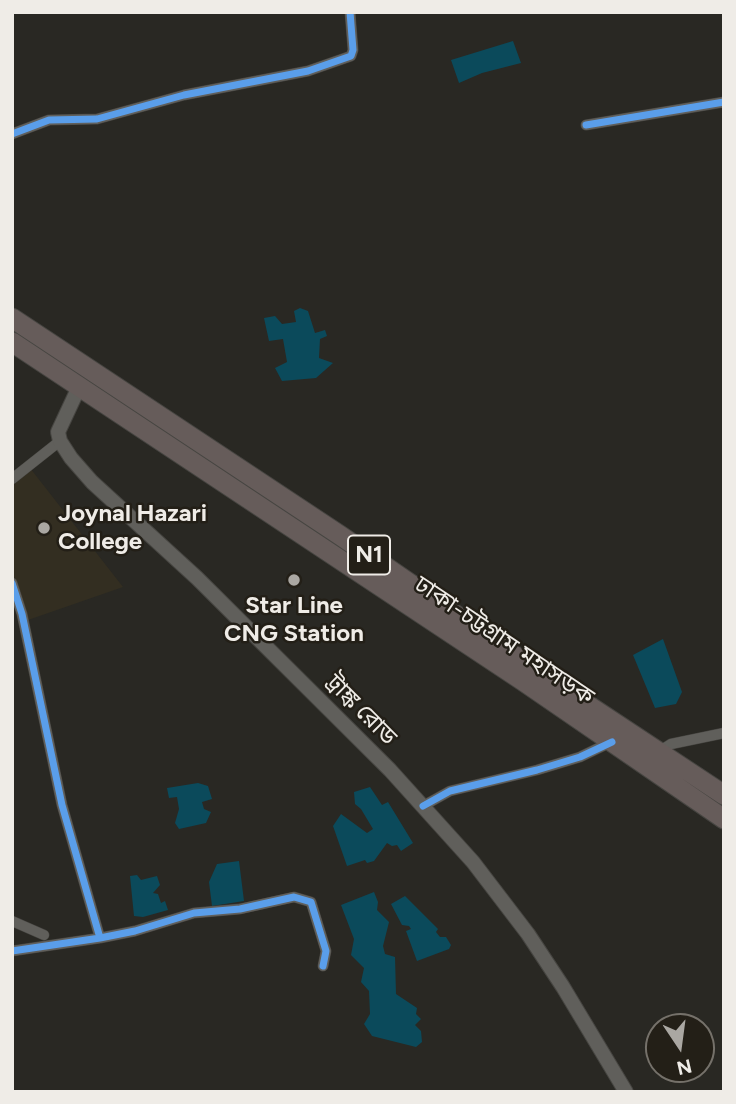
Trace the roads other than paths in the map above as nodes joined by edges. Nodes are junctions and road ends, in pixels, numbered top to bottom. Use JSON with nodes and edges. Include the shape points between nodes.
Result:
{"nodes":[{"id":1,"x":350,"y":12,"type":"edge"},
{"id":2,"x":724,"y":102,"type":"edge"},
{"id":3,"x":586,"y":125,"type":"dead end"},
{"id":4,"x":12,"y":134,"type":"edge"},
{"id":5,"x":12,"y":318,"type":"edge"},
{"id":6,"x":45,"y":339,"type":"junction"},
{"id":7,"x":12,"y":342,"type":"edge"},
{"id":8,"x":33,"y":355,"type":"junction"},
{"id":9,"x":79,"y":387,"type":"junction"},
{"id":10,"x":189,"y":435,"type":"junction"},
{"id":11,"x":60,"y":441,"type":"junction"},
{"id":12,"x":176,"y":452,"type":"junction"},
{"id":13,"x":216,"y":454,"type":"junction"},
{"id":14,"x":206,"y":472,"type":"junction"},
{"id":15,"x":12,"y":479,"type":"edge"},
{"id":16,"x":12,"y":583,"type":"edge"},
{"id":17,"x":724,"y":733,"type":"edge"},
{"id":18,"x":612,"y":742,"type":"junction"},
{"id":19,"x":660,"y":751,"type":"junction"},
{"id":20,"x":724,"y":795,"type":"edge"},
{"id":21,"x":423,"y":806,"type":"junction"},
{"id":22,"x":724,"y":819,"type":"edge"},
{"id":23,"x":12,"y":921,"type":"edge"},
{"id":24,"x":44,"y":935,"type":"dead end"},
{"id":25,"x":100,"y":938,"type":"junction"},
{"id":26,"x":12,"y":951,"type":"edge"},
{"id":27,"x":323,"y":966,"type":"dead end"},
{"id":28,"x":626,"y":1092,"type":"edge"}],
"edges":[{"from":1,"to":4,"type":"street","via":[[351,57],[97,119],[49,120]]},
{"from":2,"to":3,"type":"street"},
{"from":5,"to":6,"type":"highway","name":"ঢাকা-চট্টগ্রাম মহাসড়ক","number":"N1"},
{"from":6,"to":8,"type":"highway"},
{"from":6,"to":10,"type":"highway","name":"ঢাকা-চট্টগ্রাম মহাসড়ক","number":"N1"},
{"from":7,"to":8,"type":"highway","name":"ঢাকা-চট্টগ্রাম মহাসড়ক","number":"N1"},
{"from":8,"to":9,"type":"highway","name":"ঢাকা-চট্টগ্রাম মহাসড়ক","number":"N1"},
{"from":9,"to":11,"type":"main road","via":[[58,432]]},
{"from":9,"to":12,"type":"highway","name":"ঢাকা-চট্টগ্রাম মহাসড়ক","number":"N1"},
{"from":10,"to":12,"type":"highway","via":[[191,450]]},
{"from":10,"to":13,"type":"highway","name":"ঢাকা-চট্টগ্রাম মহাসড়ক","number":"N1"},
{"from":11,"to":15,"type":"street"},
{"from":11,"to":21,"type":"main road","name":"ট্রাঙ্ক রোড","via":[[92,482],[197,578]]},
{"from":12,"to":14,"type":"highway","name":"ঢাকা-চট্টগ্রাম মহাসড়ক","number":"N1"},
{"from":13,"to":14,"type":"highway","via":[[203,459]]},
{"from":13,"to":19,"type":"highway","name":"ঢাকা-চট্টগ্রাম মহাসড়ক","number":"N1"},
{"from":14,"to":18,"type":"highway","name":"ঢাকা-চট্টগ্রাম মহাসড়ক","number":"N1"},
{"from":16,"to":25,"type":"street","via":[[62,805]]},
{"from":17,"to":19,"type":"street","via":[[671,744]]},
{"from":18,"to":21,"type":"street","via":[[537,771],[450,791]]},
{"from":18,"to":22,"type":"highway","name":"ঢাকা-চট্টগ্রাম মহাসড়ক","number":"N1"},
{"from":19,"to":20,"type":"highway","name":"ঢাকা-চট্টগ্রাম মহাসড়ক","number":"N1"},
{"from":21,"to":28,"type":"main road","name":"ট্রাঙ্ক রোড","via":[[474,862],[528,934]]},
{"from":23,"to":24,"type":"street"},
{"from":25,"to":26,"type":"street"},
{"from":25,"to":27,"type":"street","via":[[194,913],[294,897],[311,902],[326,951]]}]}
